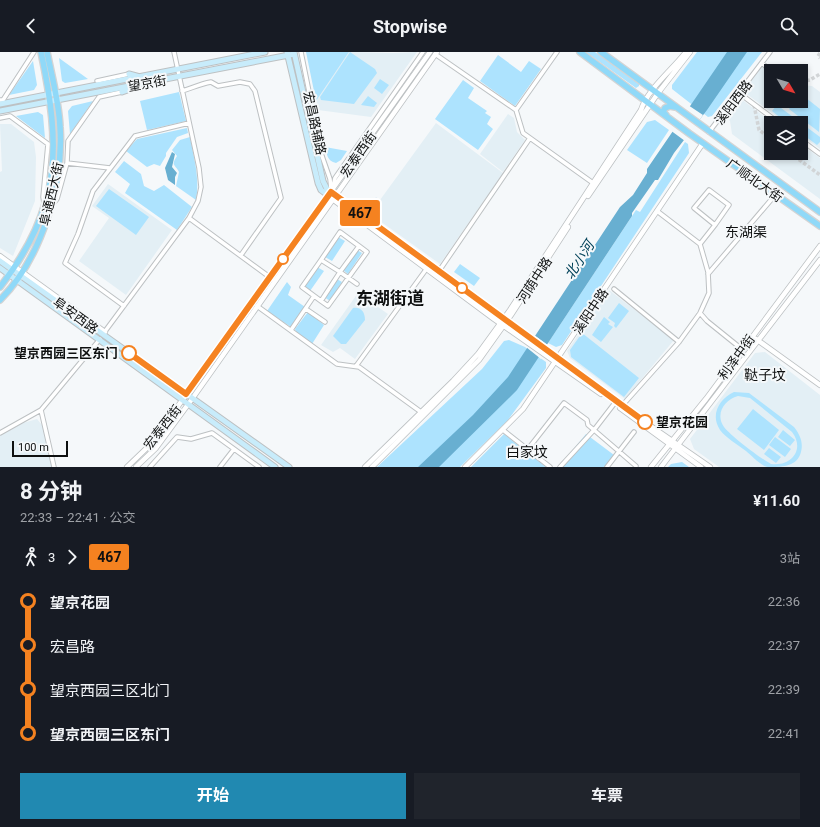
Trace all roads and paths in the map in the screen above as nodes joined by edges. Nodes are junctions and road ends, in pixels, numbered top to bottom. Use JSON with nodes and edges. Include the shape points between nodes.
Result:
{"nodes":[{"id":1,"x":34,"y":52,"type":"edge"},
{"id":2,"x":41,"y":52,"type":"edge"},
{"id":3,"x":47,"y":52,"type":"edge"},
{"id":4,"x":174,"y":52,"type":"edge"},
{"id":5,"x":265,"y":52,"type":"edge"},
{"id":6,"x":301,"y":52,"type":"edge"},
{"id":7,"x":423,"y":52,"type":"edge"},
{"id":8,"x":557,"y":52,"type":"edge"},
{"id":9,"x":580,"y":52,"type":"edge"},
{"id":10,"x":601,"y":52,"type":"edge"},
{"id":11,"x":686,"y":52,"type":"edge"},
{"id":12,"x":690,"y":52,"type":"edge"},
{"id":13,"x":770,"y":52,"type":"edge"},
{"id":14,"x":294,"y":53,"type":"edge"},
{"id":15,"x":434,"y":53,"type":"edge"},
{"id":16,"x":288,"y":54,"type":"edge"},
{"id":17,"x":762,"y":63,"type":"joint"},
{"id":18,"x":177,"y":70,"type":"junction"},
{"id":19,"x":129,"y":74,"type":"joint"},
{"id":20,"x":178,"y":77,"type":"junction"},
{"id":21,"x":143,"y":80,"type":"junction"},
{"id":22,"x":97,"y":81,"type":"dead end"},
{"id":23,"x":182,"y":91,"type":"junction"},
{"id":24,"x":122,"y":92,"type":"joint"},
{"id":25,"x":655,"y":92,"type":"junction"},
{"id":26,"x":739,"y":93,"type":"junction"},
{"id":27,"x":53,"y":97,"type":"junction"},
{"id":28,"x":0,"y":100,"type":"edge"},
{"id":29,"x":648,"y":102,"type":"junction"},
{"id":30,"x":0,"y":104,"type":"edge"},
{"id":31,"x":675,"y":107,"type":"junction"},
{"id":32,"x":516,"y":110,"type":"junction"},
{"id":33,"x":0,"y":111,"type":"edge"},
{"id":34,"x":769,"y":116,"type":"edge"},
{"id":35,"x":667,"y":117,"type":"junction"},
{"id":36,"x":0,"y":118,"type":"edge"},
{"id":37,"x":189,"y":123,"type":"junction"},
{"id":38,"x":710,"y":132,"type":"junction"},
{"id":39,"x":530,"y":138,"type":"junction"},
{"id":40,"x":703,"y":144,"type":"junction"},
{"id":41,"x":808,"y":145,"type":"edge"},
{"id":42,"x":820,"y":154,"type":"edge"},
{"id":43,"x":67,"y":163,"type":"junction"},
{"id":44,"x":110,"y":168,"type":"junction"},
{"id":45,"x":593,"y":183,"type":"junction"},
{"id":46,"x":776,"y":194,"type":"junction"},
{"id":47,"x":332,"y":196,"type":"junction"},
{"id":48,"x":48,"y":206,"type":"junction"},
{"id":49,"x":657,"y":211,"type":"junction"},
{"id":50,"x":820,"y":212,"type":"edge"},
{"id":51,"x":189,"y":218,"type":"junction"},
{"id":52,"x":715,"y":225,"type":"junction"},
{"id":53,"x":820,"y":226,"type":"edge"},
{"id":54,"x":700,"y":244,"type":"junction"},
{"id":55,"x":358,"y":246,"type":"junction"},
{"id":56,"x":820,"y":246,"type":"edge"},
{"id":57,"x":240,"y":255,"type":"junction"},
{"id":58,"x":0,"y":256,"type":"edge"},
{"id":59,"x":321,"y":260,"type":"junction"},
{"id":60,"x":820,"y":260,"type":"edge"},
{"id":61,"x":0,"y":261,"type":"edge"},
{"id":62,"x":429,"y":266,"type":"junction"},
{"id":63,"x":0,"y":268,"type":"edge"},
{"id":64,"x":14,"y":268,"type":"junction"},
{"id":65,"x":439,"y":271,"type":"junction"},
{"id":66,"x":340,"y":272,"type":"junction"},
{"id":67,"x":22,"y":273,"type":"junction"},
{"id":68,"x":708,"y":274,"type":"junction"},
{"id":69,"x":9,"y":275,"type":"junction"},
{"id":70,"x":270,"y":277,"type":"junction"},
{"id":71,"x":348,"y":278,"type":"junction"},
{"id":72,"x":17,"y":280,"type":"junction"},
{"id":73,"x":275,"y":281,"type":"junction"},
{"id":74,"x":357,"y":284,"type":"dead end"},
{"id":75,"x":0,"y":287,"type":"edge"},
{"id":76,"x":614,"y":290,"type":"dead end"},
{"id":77,"x":314,"y":296,"type":"junction"},
{"id":78,"x":0,"y":300,"type":"edge"},
{"id":79,"x":321,"y":301,"type":"junction"},
{"id":80,"x":124,"y":306,"type":"junction"},
{"id":81,"x":257,"y":306,"type":"junction"},
{"id":82,"x":306,"y":309,"type":"junction"},
{"id":83,"x":700,"y":313,"type":"junction"},
{"id":84,"x":505,"y":319,"type":"junction"},
{"id":85,"x":324,"y":322,"type":"dead end"},
{"id":86,"x":502,"y":323,"type":"junction"},
{"id":87,"x":292,"y":330,"type":"junction"},
{"id":88,"x":104,"y":333,"type":"junction"},
{"id":89,"x":752,"y":335,"type":"junction"},
{"id":90,"x":99,"y":340,"type":"junction"},
{"id":91,"x":530,"y":340,"type":"junction"},
{"id":92,"x":757,"y":340,"type":"junction"},
{"id":93,"x":679,"y":342,"type":"junction"},
{"id":94,"x":742,"y":350,"type":"junction"},
{"id":95,"x":557,"y":360,"type":"junction"},
{"id":96,"x":356,"y":366,"type":"junction"},
{"id":97,"x":820,"y":385,"type":"edge"},
{"id":98,"x":184,"y":397,"type":"junction"},
{"id":99,"x":191,"y":401,"type":"junction"},
{"id":100,"x":614,"y":404,"type":"junction"},
{"id":101,"x":621,"y":407,"type":"junction"},
{"id":102,"x":41,"y":410,"type":"junction"},
{"id":103,"x":421,"y":412,"type":"junction"},
{"id":104,"x":503,"y":430,"type":"junction"},
{"id":105,"x":594,"y":430,"type":"junction"},
{"id":106,"x":634,"y":432,"type":"dead end"},
{"id":107,"x":0,"y":433,"type":"edge"},
{"id":108,"x":670,"y":442,"type":"junction"},
{"id":109,"x":246,"y":446,"type":"junction"},
{"id":110,"x":676,"y":446,"type":"junction"},
{"id":111,"x":234,"y":449,"type":"junction"},
{"id":112,"x":528,"y":449,"type":"junction"},
{"id":113,"x":619,"y":452,"type":"junction"},
{"id":114,"x":240,"y":454,"type":"junction"},
{"id":115,"x":636,"y":466,"type":"edge"},
{"id":116,"x":54,"y":467,"type":"edge"},
{"id":117,"x":127,"y":467,"type":"edge"},
{"id":118,"x":136,"y":467,"type":"edge"},
{"id":119,"x":150,"y":467,"type":"edge"},
{"id":120,"x":220,"y":467,"type":"edge"},
{"id":121,"x":257,"y":467,"type":"edge"},
{"id":122,"x":275,"y":467,"type":"edge"},
{"id":123,"x":289,"y":467,"type":"edge"},
{"id":124,"x":365,"y":467,"type":"edge"},
{"id":125,"x":372,"y":467,"type":"edge"},
{"id":126,"x":465,"y":467,"type":"edge"},
{"id":127,"x":550,"y":467,"type":"edge"},
{"id":128,"x":560,"y":467,"type":"edge"},
{"id":129,"x":607,"y":467,"type":"edge"},
{"id":130,"x":651,"y":467,"type":"edge"},
{"id":131,"x":660,"y":467,"type":"edge"},
{"id":132,"x":701,"y":467,"type":"edge"},
{"id":133,"x":710,"y":467,"type":"edge"}],
"edges":[{"from":1,"to":28,"type":"street","via":[[3,100]]},
{"from":2,"to":27,"type":"main road","name":"阜通西大街"},
{"from":3,"to":27,"type":"main road","name":"阜通西大街"},
{"from":4,"to":18,"type":"street"},
{"from":5,"to":18,"type":"main road","name":"望京街"},
{"from":6,"to":47,"type":"street","name":"宏昌路辅路"},
{"from":7,"to":47,"type":"street","via":[[335,178]]},
{"from":8,"to":32,"type":"street"},
{"from":9,"to":29,"type":"main road"},
{"from":10,"to":25,"type":"main road"},
{"from":11,"to":25,"type":"street"},
{"from":12,"to":25,"type":"street"},
{"from":13,"to":17,"type":"street","name":"溪阳西路"},
{"from":14,"to":16,"type":"main road","name":"望京街"},
{"from":14,"to":47,"type":"main road","via":[[323,181]]},
{"from":15,"to":32,"type":"street"},
{"from":15,"to":47,"type":"street","name":"宏泰西街"},
{"from":16,"to":20,"type":"main road","name":"望京街"},
{"from":16,"to":47,"type":"main road","via":[[318,183],[321,190]]},
{"from":17,"to":26,"type":"street","name":"溪阳西路"},
{"from":18,"to":20,"type":"street"},
{"from":18,"to":21,"type":"main road","name":"望京街"},
{"from":19,"to":21,"type":"main road"},
{"from":19,"to":22,"type":"street"},
{"from":20,"to":21,"type":"main road","name":"望京街"},
{"from":20,"to":23,"type":"street"},
{"from":21,"to":24,"type":"main road"},
{"from":21,"to":27,"type":"main road","name":"望京街"},
{"from":23,"to":37,"type":"street"},
{"from":23,"to":57,"type":"street","via":[[211,82],[218,86],[240,82],[250,84],[255,91],[281,198]]},
{"from":24,"to":43,"type":"street","via":[[99,97],[68,141]]},
{"from":25,"to":29,"type":"street","name":"河荫中路"},
{"from":25,"to":31,"type":"main road"},
{"from":26,"to":34,"type":"street"},
{"from":26,"to":38,"type":"street","name":"溪阳西路"},
{"from":27,"to":30,"type":"main road","name":"望京街"},
{"from":27,"to":33,"type":"main road","name":"望京街"},
{"from":27,"to":48,"type":"main road","name":"阜通西大街","via":[[60,126],[61,148],[59,170]]},
{"from":29,"to":35,"type":"main road"},
{"from":29,"to":45,"type":"street","name":"河荫中路"},
{"from":29,"to":84,"type":"street","name":"河荫中路"},
{"from":31,"to":35,"type":"main road","via":[[664,108],[663,112]]},
{"from":31,"to":38,"type":"main road","name":"广顺北大街"},
{"from":32,"to":39,"type":"street","via":[[523,133]]},
{"from":35,"to":40,"type":"main road","name":"广顺北大街"},
{"from":36,"to":48,"type":"street","via":[[10,116],[48,144],[43,197]]},
{"from":37,"to":44,"type":"street","via":[[135,136]]},
{"from":37,"to":51,"type":"street","via":[[201,187],[198,202]]},
{"from":38,"to":50,"type":"main road","name":"广顺北大街"},
{"from":39,"to":45,"type":"street"},
{"from":39,"to":65,"type":"street"},
{"from":40,"to":46,"type":"main road","name":"广顺北大街"},
{"from":40,"to":49,"type":"street","name":"溪阳中路"},
{"from":41,"to":42,"type":"street"},
{"from":43,"to":44,"type":"street"},
{"from":43,"to":48,"type":"street","via":[[57,199]]},
{"from":44,"to":80,"type":"street","via":[[93,191],[65,263]]},
{"from":45,"to":84,"type":"street","name":"河荫中路"},
{"from":46,"to":53,"type":"main road","name":"广顺北大街"},
{"from":46,"to":68,"type":"street"},
{"from":47,"to":62,"type":"street"},
{"from":47,"to":70,"type":"street","name":"宏泰西街"},
{"from":47,"to":73,"type":"street","name":"宏泰西街"},
{"from":48,"to":64,"type":"main road","name":"阜通西大街"},
{"from":48,"to":67,"type":"main road","name":"阜通西大街","via":[[42,234]]},
{"from":49,"to":54,"type":"street"},
{"from":49,"to":95,"type":"street","name":"溪阳中路"},
{"from":51,"to":57,"type":"street"},
{"from":51,"to":80,"type":"street"},
{"from":52,"to":52,"type":"street","via":[[729,206],[709,190],[694,208]]},
{"from":52,"to":54,"type":"street"},
{"from":54,"to":68,"type":"street"},
{"from":55,"to":59,"type":"street","via":[[340,232]]},
{"from":55,"to":66,"type":"street"},
{"from":55,"to":71,"type":"street","via":[[367,252]]},
{"from":56,"to":89,"type":"street","name":"利泽中街"},
{"from":57,"to":70,"type":"street"},
{"from":58,"to":64,"type":"street"},
{"from":59,"to":66,"type":"street"},
{"from":59,"to":77,"type":"street","via":[[302,287]]},
{"from":60,"to":92,"type":"street","name":"利泽中街"},
{"from":61,"to":64,"type":"main road","name":"阜安西路"},
{"from":62,"to":65,"type":"street"},
{"from":62,"to":86,"type":"street"},
{"from":62,"to":96,"type":"street"},
{"from":63,"to":69,"type":"main road","name":"阜安西路"},
{"from":64,"to":67,"type":"main road","name":"阜安西路"},
{"from":64,"to":69,"type":"main road","name":"阜通西大街"},
{"from":65,"to":84,"type":"street"},
{"from":66,"to":71,"type":"street"},
{"from":66,"to":79,"type":"street"},
{"from":67,"to":72,"type":"main road","name":"阜通西大街"},
{"from":67,"to":88,"type":"main road","name":"阜安西路"},
{"from":68,"to":83,"type":"street","via":[[709,293]]},
{"from":69,"to":72,"type":"main road","name":"阜安西路"},
{"from":69,"to":75,"type":"main road","name":"阜通西大街"},
{"from":70,"to":73,"type":"street"},
{"from":70,"to":98,"type":"street","name":"宏泰西街"},
{"from":71,"to":74,"type":"street"},
{"from":71,"to":79,"type":"street","via":[[328,306]]},
{"from":72,"to":78,"type":"main road","name":"阜通西大街"},
{"from":72,"to":90,"type":"main road","name":"阜安西路"},
{"from":73,"to":81,"type":"street","name":"宏泰西街"},
{"from":76,"to":93,"type":"street"},
{"from":77,"to":79,"type":"street"},
{"from":77,"to":82,"type":"street"},
{"from":80,"to":88,"type":"street"},
{"from":81,"to":87,"type":"street"},
{"from":81,"to":99,"type":"street","name":"宏泰西街"},
{"from":82,"to":85,"type":"street"},
{"from":82,"to":87,"type":"street"},
{"from":83,"to":93,"type":"street"},
{"from":83,"to":94,"type":"street"},
{"from":84,"to":86,"type":"street","name":"河荫中路"},
{"from":84,"to":91,"type":"street"},
{"from":86,"to":91,"type":"street"},
{"from":86,"to":103,"type":"street","name":"河荫中路","via":[[471,363]]},
{"from":86,"to":125,"type":"street","name":"河荫中路","via":[[470,371]]},
{"from":87,"to":96,"type":"street","via":[[337,364]]},
{"from":88,"to":90,"type":"street"},
{"from":88,"to":98,"type":"main road","name":"阜安西路"},
{"from":89,"to":92,"type":"street"},
{"from":89,"to":94,"type":"street","name":"利泽中街"},
{"from":90,"to":98,"type":"main road","name":"阜安西路"},
{"from":90,"to":102,"type":"street"},
{"from":91,"to":95,"type":"street"},
{"from":92,"to":97,"type":"street"},
{"from":92,"to":110,"type":"street","name":"利泽中街"},
{"from":93,"to":101,"type":"street"},
{"from":94,"to":108,"type":"street","name":"利泽中街"},
{"from":95,"to":100,"type":"street"},
{"from":95,"to":101,"type":"street"},
{"from":95,"to":104,"type":"street","name":"溪阳中路","via":[[523,409]]},
{"from":96,"to":103,"type":"street"},
{"from":98,"to":99,"type":"main road","name":"阜安西路"},
{"from":98,"to":117,"type":"street","name":"宏泰西街","via":[[151,444]]},
{"from":99,"to":109,"type":"main road","name":"阜安西路"},
{"from":99,"to":118,"type":"street","name":"宏泰西街","via":[[156,448]]},
{"from":99,"to":123,"type":"main road","name":"阜安西路"},
{"from":100,"to":101,"type":"street"},
{"from":100,"to":105,"type":"street"},
{"from":101,"to":108,"type":"street"},
{"from":102,"to":107,"type":"street"},
{"from":102,"to":116,"type":"street"},
{"from":103,"to":124,"type":"street","name":"河荫中路"},
{"from":104,"to":112,"type":"street"},
{"from":104,"to":126,"type":"street","name":"溪阳中路"},
{"from":105,"to":112,"type":"street","via":[[588,425],[587,420],[564,403]]},
{"from":105,"to":113,"type":"street"},
{"from":105,"to":128,"type":"street"},
{"from":106,"to":113,"type":"street"},
{"from":108,"to":110,"type":"street"},
{"from":108,"to":130,"type":"street","name":"利泽中街"},
{"from":109,"to":114,"type":"street"},
{"from":109,"to":122,"type":"main road","name":"阜安西路"},
{"from":110,"to":131,"type":"street","name":"利泽中街"},
{"from":110,"to":132,"type":"street"},
{"from":110,"to":133,"type":"street"},
{"from":111,"to":114,"type":"street"},
{"from":111,"to":119,"type":"street","via":[[212,433],[191,439],[177,437]]},
{"from":111,"to":120,"type":"street"},
{"from":112,"to":127,"type":"street"},
{"from":113,"to":115,"type":"street"},
{"from":113,"to":129,"type":"street"},
{"from":114,"to":121,"type":"street"}]}
